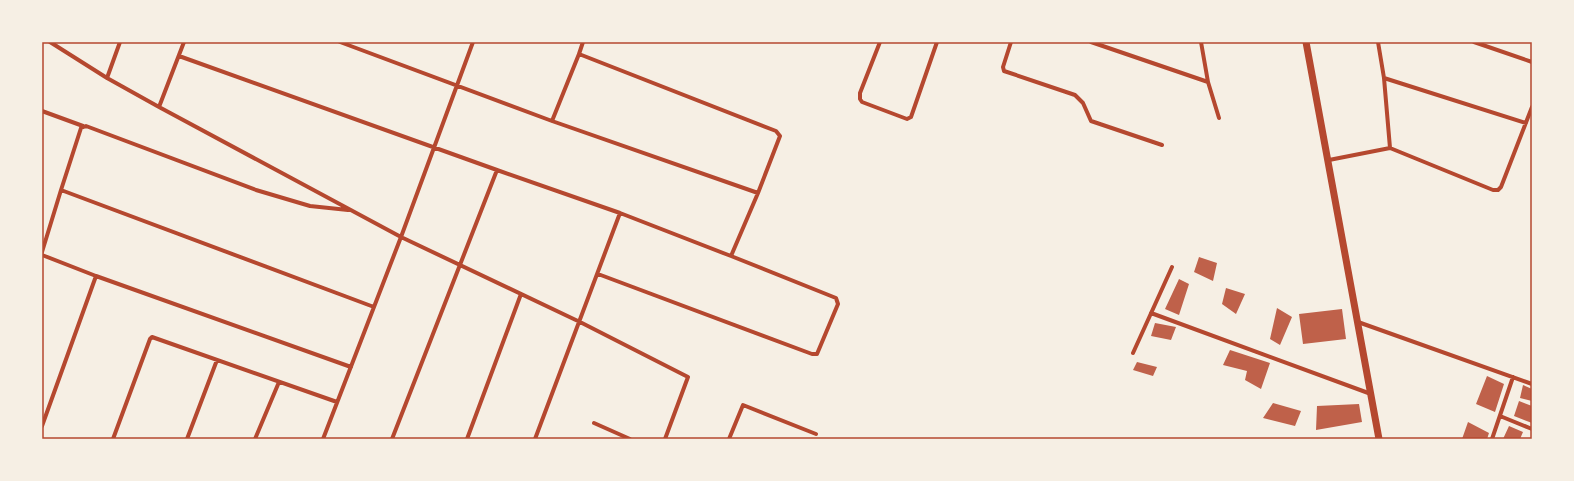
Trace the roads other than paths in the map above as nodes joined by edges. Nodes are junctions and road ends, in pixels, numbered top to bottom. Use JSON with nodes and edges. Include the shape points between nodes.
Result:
{"nodes":[{"id":1,"x":51,"y":42,"type":"edge"},
{"id":2,"x":120,"y":42,"type":"edge"},
{"id":3,"x":184,"y":42,"type":"edge"},
{"id":4,"x":340,"y":42,"type":"edge"},
{"id":5,"x":473,"y":42,"type":"edge"},
{"id":6,"x":583,"y":42,"type":"edge"},
{"id":7,"x":880,"y":42,"type":"edge"},
{"id":8,"x":937,"y":42,"type":"edge"},
{"id":9,"x":1011,"y":42,"type":"edge"},
{"id":10,"x":1091,"y":42,"type":"edge"},
{"id":11,"x":1201,"y":42,"type":"edge"},
{"id":12,"x":1306,"y":42,"type":"edge"},
{"id":13,"x":1378,"y":42,"type":"edge"},
{"id":14,"x":1474,"y":42,"type":"edge"},
{"id":15,"x":579,"y":54,"type":"junction"},
{"id":16,"x":178,"y":56,"type":"junction"},
{"id":17,"x":1532,"y":62,"type":"edge"},
{"id":18,"x":107,"y":78,"type":"junction"},
{"id":19,"x":1384,"y":78,"type":"junction"},
{"id":20,"x":1208,"y":82,"type":"junction"},
{"id":21,"x":458,"y":84,"type":"junction"},
{"id":22,"x":1532,"y":106,"type":"edge"},
{"id":23,"x":159,"y":108,"type":"junction"},
{"id":24,"x":42,"y":111,"type":"edge"},
{"id":25,"x":1219,"y":118,"type":"dead end"},
{"id":26,"x":552,"y":121,"type":"junction"},
{"id":27,"x":1526,"y":123,"type":"junction"},
{"id":28,"x":83,"y":126,"type":"junction"},
{"id":29,"x":1162,"y":145,"type":"dead end"},
{"id":30,"x":435,"y":147,"type":"junction"},
{"id":31,"x":1390,"y":148,"type":"junction"},
{"id":32,"x":1328,"y":160,"type":"junction"},
{"id":33,"x":497,"y":170,"type":"junction"},
{"id":34,"x":61,"y":190,"type":"junction"},
{"id":35,"x":758,"y":193,"type":"junction"},
{"id":36,"x":351,"y":211,"type":"junction"},
{"id":37,"x":620,"y":213,"type":"junction"},
{"id":38,"x":401,"y":237,"type":"junction"},
{"id":39,"x":42,"y":253,"type":"edge"},
{"id":40,"x":731,"y":256,"type":"junction"},
{"id":41,"x":460,"y":265,"type":"junction"},
{"id":42,"x":1172,"y":266,"type":"dead end"},
{"id":43,"x":598,"y":274,"type":"junction"},
{"id":44,"x":96,"y":276,"type":"junction"},
{"id":45,"x":521,"y":294,"type":"junction"},
{"id":46,"x":374,"y":307,"type":"junction"},
{"id":47,"x":1151,"y":312,"type":"junction"},
{"id":48,"x":580,"y":322,"type":"junction"},
{"id":49,"x":1358,"y":322,"type":"junction"},
{"id":50,"x":1133,"y":353,"type":"dead end"},
{"id":51,"x":218,"y":360,"type":"junction"},
{"id":52,"x":351,"y":367,"type":"junction"},
{"id":53,"x":1513,"y":377,"type":"junction"},
{"id":54,"x":279,"y":382,"type":"junction"},
{"id":55,"x":1532,"y":384,"type":"edge"},
{"id":56,"x":1371,"y":394,"type":"junction"},
{"id":57,"x":337,"y":402,"type":"junction"},
{"id":58,"x":1500,"y":416,"type":"junction"},
{"id":59,"x":594,"y":423,"type":"dead end"},
{"id":60,"x":42,"y":426,"type":"edge"},
{"id":61,"x":1532,"y":429,"type":"edge"},
{"id":62,"x":816,"y":434,"type":"dead end"},
{"id":63,"x":113,"y":439,"type":"edge"},
{"id":64,"x":187,"y":439,"type":"edge"},
{"id":65,"x":255,"y":439,"type":"edge"},
{"id":66,"x":323,"y":439,"type":"edge"},
{"id":67,"x":392,"y":439,"type":"edge"},
{"id":68,"x":467,"y":439,"type":"edge"},
{"id":69,"x":535,"y":439,"type":"edge"},
{"id":70,"x":630,"y":439,"type":"edge"},
{"id":71,"x":665,"y":439,"type":"edge"},
{"id":72,"x":729,"y":439,"type":"edge"},
{"id":73,"x":1379,"y":439,"type":"edge"},
{"id":74,"x":1492,"y":439,"type":"edge"}],
"edges":[{"from":1,"to":18,"type":"street"},
{"from":2,"to":18,"type":"street"},
{"from":3,"to":16,"type":"street"},
{"from":4,"to":21,"type":"street"},
{"from":5,"to":21,"type":"street"},
{"from":6,"to":15,"type":"street"},
{"from":7,"to":8,"type":"street","via":[[860,99],[907,119],[910,117]]},
{"from":9,"to":29,"type":"street","via":[[1003,67],[1004,72],[1075,95],[1084,103],[1091,121]]},
{"from":10,"to":20,"type":"street"},
{"from":11,"to":20,"type":"street"},
{"from":12,"to":32,"type":"street"},
{"from":13,"to":19,"type":"street"},
{"from":14,"to":17,"type":"street"},
{"from":15,"to":26,"type":"street"},
{"from":15,"to":35,"type":"street","via":[[778,132],[779,138]]},
{"from":16,"to":23,"type":"street"},
{"from":16,"to":30,"type":"street"},
{"from":18,"to":23,"type":"street"},
{"from":19,"to":27,"type":"street"},
{"from":19,"to":31,"type":"street"},
{"from":20,"to":25,"type":"street"},
{"from":21,"to":26,"type":"street"},
{"from":21,"to":30,"type":"street"},
{"from":22,"to":27,"type":"street"},
{"from":23,"to":36,"type":"street"},
{"from":24,"to":28,"type":"street"},
{"from":26,"to":35,"type":"street"},
{"from":27,"to":31,"type":"street","via":[[1498,190]]},
{"from":28,"to":34,"type":"street","via":[[80,128]]},
{"from":28,"to":36,"type":"street","via":[[100,130],[256,190],[310,206]]},
{"from":30,"to":33,"type":"street"},
{"from":30,"to":38,"type":"street"},
{"from":31,"to":32,"type":"street"},
{"from":32,"to":49,"type":"street"},
{"from":33,"to":37,"type":"street"},
{"from":33,"to":41,"type":"street"},
{"from":34,"to":39,"type":"street"},
{"from":34,"to":46,"type":"street"},
{"from":35,"to":40,"type":"street"},
{"from":36,"to":38,"type":"street"},
{"from":37,"to":40,"type":"street"},
{"from":37,"to":43,"type":"street"},
{"from":38,"to":41,"type":"street"},
{"from":38,"to":46,"type":"street"},
{"from":39,"to":44,"type":"street"},
{"from":40,"to":43,"type":"street","via":[[836,298],[838,304],[818,354],[812,354]]},
{"from":41,"to":45,"type":"street"},
{"from":41,"to":67,"type":"street"},
{"from":42,"to":47,"type":"street"},
{"from":43,"to":48,"type":"street"},
{"from":44,"to":52,"type":"street"},
{"from":44,"to":60,"type":"street"},
{"from":45,"to":48,"type":"street"},
{"from":45,"to":68,"type":"street"},
{"from":46,"to":52,"type":"street"},
{"from":47,"to":50,"type":"street"},
{"from":47,"to":56,"type":"street"},
{"from":48,"to":69,"type":"street"},
{"from":48,"to":71,"type":"street","via":[[688,377]]},
{"from":49,"to":53,"type":"street"},
{"from":49,"to":56,"type":"street"},
{"from":51,"to":54,"type":"street"},
{"from":51,"to":63,"type":"street","via":[[151,337]]},
{"from":51,"to":64,"type":"street"},
{"from":52,"to":57,"type":"street"},
{"from":53,"to":55,"type":"street"},
{"from":53,"to":58,"type":"street"},
{"from":54,"to":57,"type":"street"},
{"from":54,"to":65,"type":"street"},
{"from":56,"to":73,"type":"street"},
{"from":57,"to":66,"type":"street"},
{"from":58,"to":61,"type":"street"},
{"from":58,"to":74,"type":"street"},
{"from":59,"to":70,"type":"street"},
{"from":62,"to":72,"type":"street","via":[[743,405]]}]}
